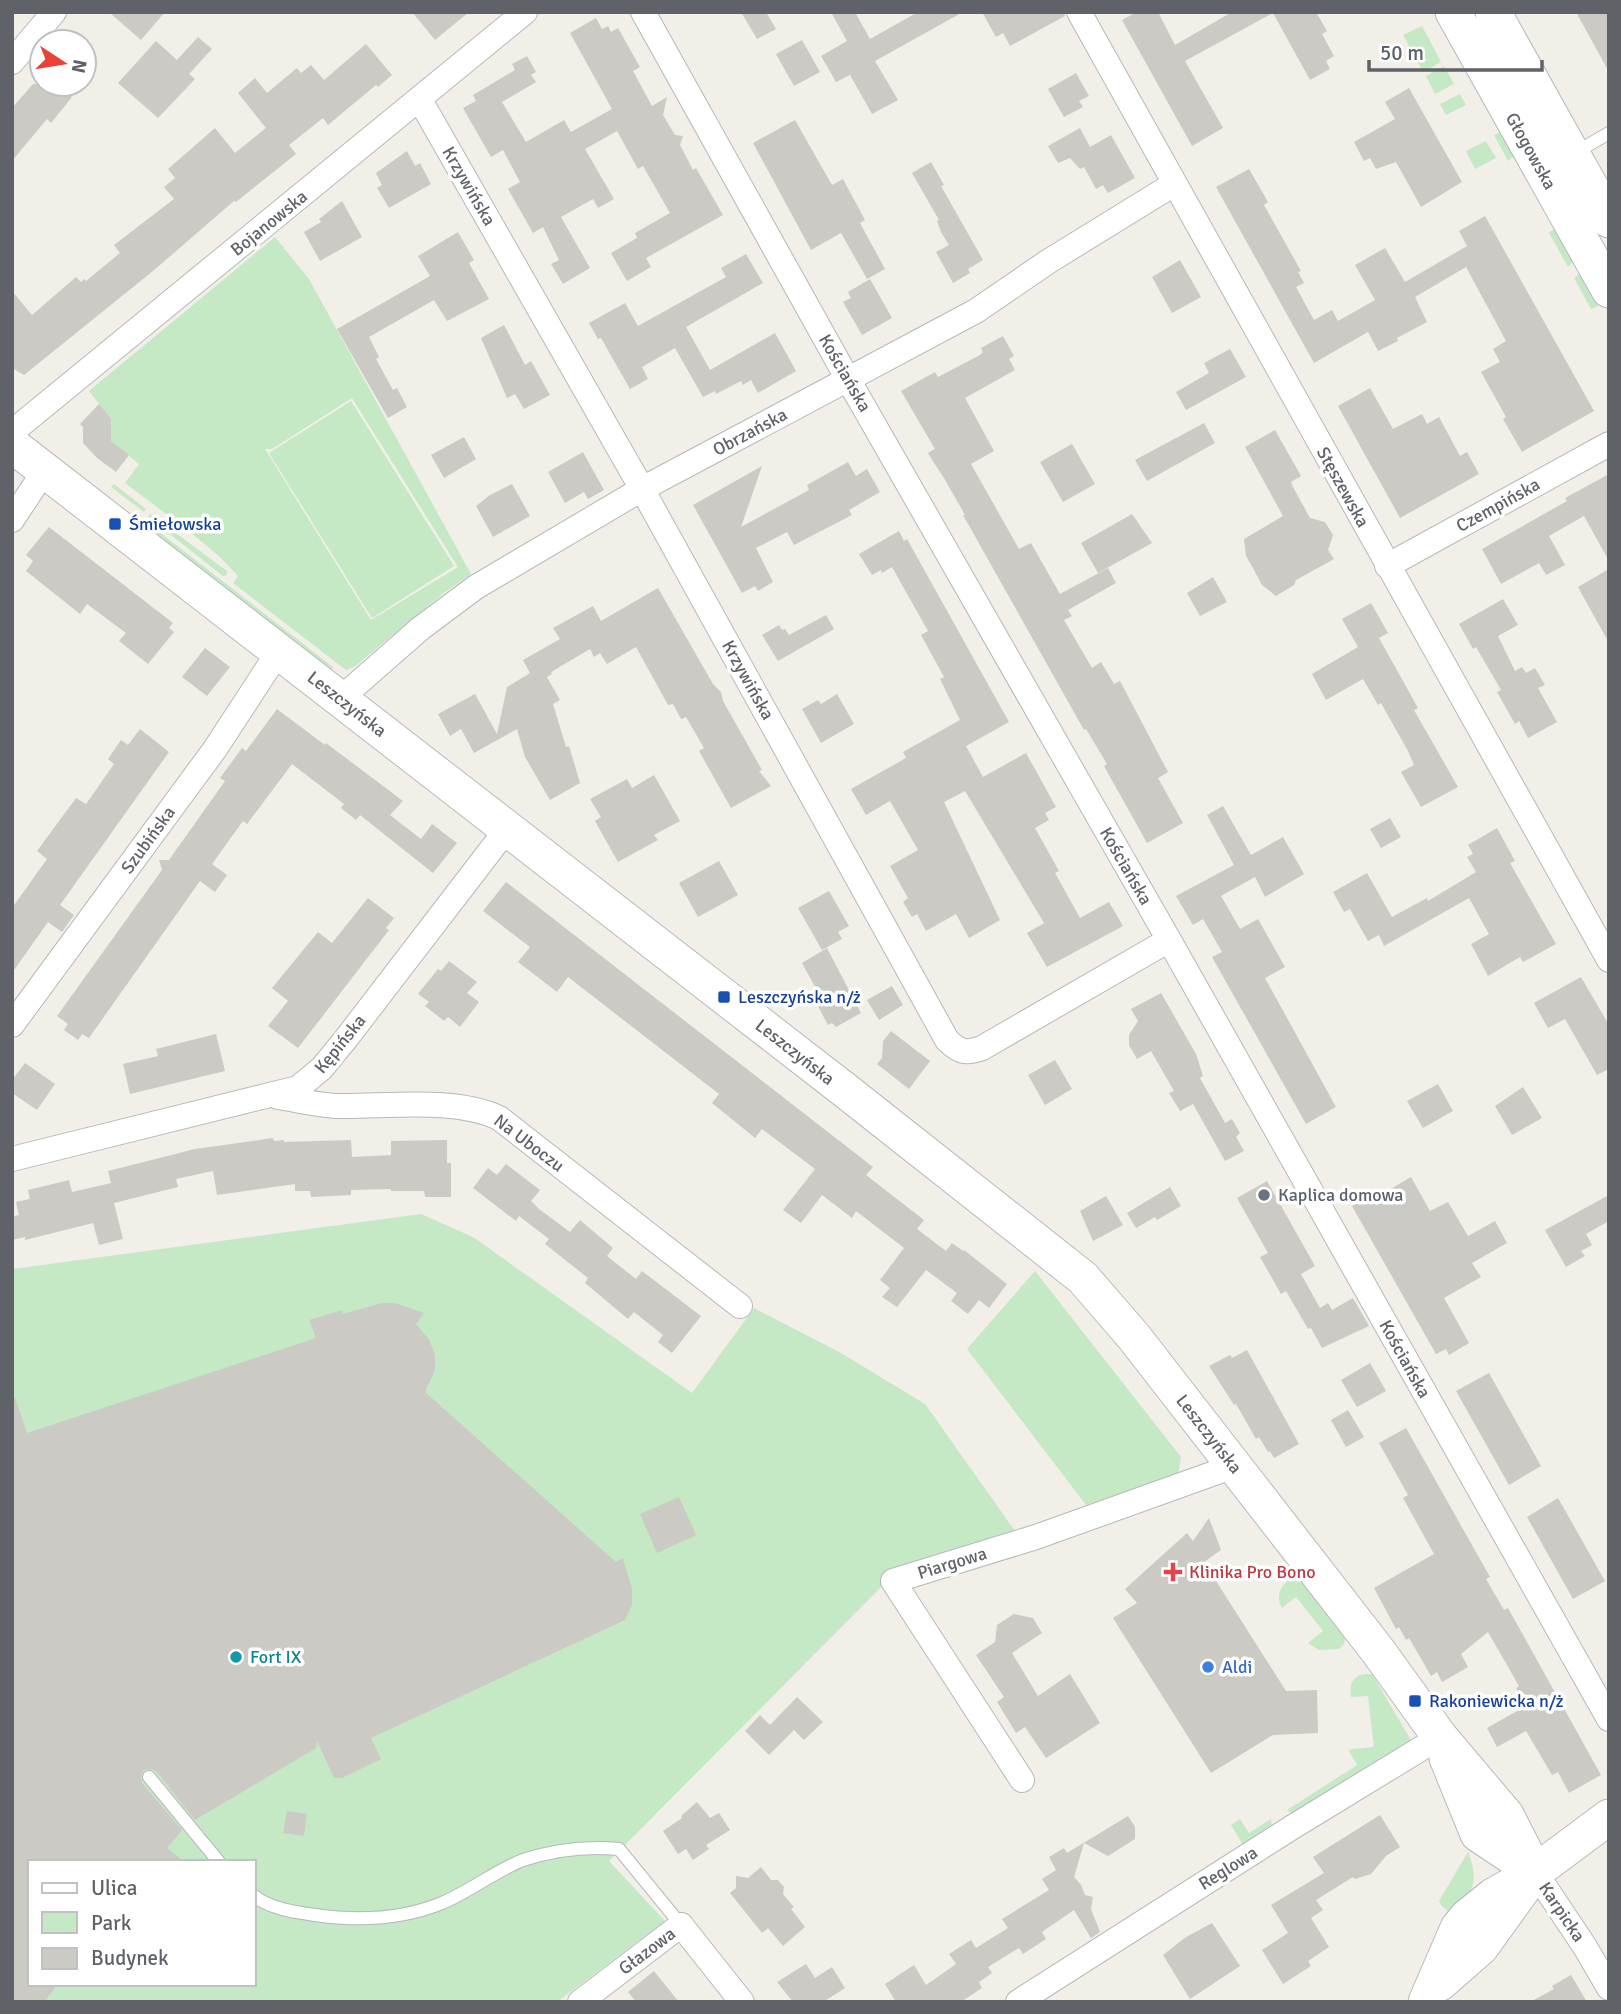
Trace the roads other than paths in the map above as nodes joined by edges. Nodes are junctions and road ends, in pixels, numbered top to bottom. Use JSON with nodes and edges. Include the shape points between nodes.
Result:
{"nodes":[{"id":1,"x":54,"y":12,"type":"edge"},
{"id":2,"x":525,"y":12,"type":"edge"},
{"id":3,"x":643,"y":12,"type":"edge"},
{"id":4,"x":1079,"y":12,"type":"edge"},
{"id":5,"x":1453,"y":12,"type":"edge"},
{"id":6,"x":1493,"y":12,"type":"edge"},
{"id":7,"x":12,"y":62,"type":"edge"},
{"id":8,"x":420,"y":100,"type":"junction"},
{"id":9,"x":1609,"y":133,"type":"edge"},
{"id":10,"x":1572,"y":154,"type":"junction"},
{"id":11,"x":1174,"y":184,"type":"junction"},
{"id":12,"x":1609,"y":220,"type":"edge"},
{"id":13,"x":1609,"y":290,"type":"edge"},
{"id":14,"x":849,"y":381,"type":"junction"},
{"id":15,"x":12,"y":432,"type":"edge"},
{"id":16,"x":1609,"y":444,"type":"edge"},
{"id":17,"x":12,"y":445,"type":"edge"},
{"id":18,"x":45,"y":470,"type":"junction"},
{"id":19,"x":642,"y":489,"type":"junction"},
{"id":20,"x":12,"y":520,"type":"edge"},
{"id":21,"x":1387,"y":566,"type":"junction"},
{"id":22,"x":279,"y":651,"type":"junction"},
{"id":23,"x":340,"y":699,"type":"junction"},
{"id":24,"x":507,"y":829,"type":"junction"},
{"id":25,"x":1169,"y":940,"type":"junction"},
{"id":26,"x":1609,"y":960,"type":"edge"},
{"id":27,"x":12,"y":1026,"type":"edge"},
{"id":28,"x":274,"y":1096,"type":"junction"},
{"id":29,"x":12,"y":1159,"type":"edge"},
{"id":30,"x":740,"y":1307,"type":"dead end"},
{"id":31,"x":1234,"y":1466,"type":"junction"},
{"id":32,"x":1609,"y":1719,"type":"edge"},
{"id":33,"x":1440,"y":1737,"type":"junction"},
{"id":34,"x":149,"y":1777,"type":"dead end"},
{"id":35,"x":1022,"y":1780,"type":"dead end"},
{"id":36,"x":1609,"y":1817,"type":"edge"},
{"id":37,"x":1478,"y":1834,"type":"junction"},
{"id":38,"x":217,"y":1860,"type":"edge"},
{"id":39,"x":1535,"y":1872,"type":"junction"},
{"id":40,"x":256,"y":1898,"type":"edge"},
{"id":41,"x":1467,"y":1917,"type":"junction"},
{"id":42,"x":681,"y":1925,"type":"junction"},
{"id":43,"x":1609,"y":1988,"type":"edge"},
{"id":44,"x":1429,"y":1995,"type":"edge"},
{"id":45,"x":580,"y":2002,"type":"edge"},
{"id":46,"x":742,"y":2002,"type":"edge"},
{"id":47,"x":1018,"y":2002,"type":"edge"}],
"edges":[{"from":1,"to":7,"type":"street"},
{"from":2,"to":8,"type":"street","name":"Bojanowska"},
{"from":3,"to":14,"type":"street","name":"Kościańska"},
{"from":4,"to":11,"type":"street","name":"Stęszewska"},
{"from":5,"to":13,"type":"street","name":"Głogowska"},
{"from":6,"to":10,"type":"street","name":"Głogowska"},
{"from":8,"to":15,"type":"street","name":"Bojanowska"},
{"from":8,"to":19,"type":"street","name":"Krzywińska"},
{"from":9,"to":10,"type":"lane"},
{"from":10,"to":12,"type":"street","name":"Głogowska"},
{"from":11,"to":14,"type":"street","name":"Obrzańska","via":[[976,312]]},
{"from":11,"to":21,"type":"street","name":"Stęszewska"},
{"from":14,"to":19,"type":"street","name":"Obrzańska"},
{"from":14,"to":25,"type":"street","name":"Kościańska"},
{"from":16,"to":21,"type":"street","name":"Czempińska"},
{"from":17,"to":18,"type":"street","name":"Leszczyńska"},
{"from":18,"to":20,"type":"street"},
{"from":18,"to":22,"type":"street","name":"Leszczyńska"},
{"from":19,"to":23,"type":"street","name":"Obrzańska","via":[[476,587]]},
{"from":19,"to":25,"type":"street","name":"Krzywińska","via":[[956,1049],[968,1053],[982,1048]]},
{"from":21,"to":26,"type":"street","name":"Stęszewska"},
{"from":22,"to":23,"type":"street","name":"Leszczyńska"},
{"from":22,"to":27,"type":"street","name":"Szubińska","via":[[215,749]]},
{"from":23,"to":24,"type":"street","name":"Leszczyńska"},
{"from":24,"to":28,"type":"street","name":"Kępińska","via":[[322,1068],[298,1088]]},
{"from":24,"to":31,"type":"street","name":"Leszczyńska","via":[[1083,1278],[1135,1337]]},
{"from":25,"to":32,"type":"street","name":"Kościańska"},
{"from":28,"to":29,"type":"street","name":"Kępińska"},
{"from":28,"to":30,"type":"street","name":"Na Uboczu","via":[[333,1106],[460,1107],[499,1118]]},
{"from":31,"to":33,"type":"street","name":"Leszczyńska"},
{"from":31,"to":35,"type":"street","name":"Piargowa","via":[[1036,1537],[893,1581]]},
{"from":33,"to":37,"type":"street","name":"Leszczyńska"},
{"from":33,"to":39,"type":"street","name":"Leszczyńska","via":[[1506,1815]]},
{"from":33,"to":47,"type":"street","name":"Reglowa"},
{"from":34,"to":38,"type":"lane"},
{"from":36,"to":39,"type":"street"},
{"from":37,"to":39,"type":"street","name":"Leszczyńska"},
{"from":37,"to":41,"type":"street","via":[[1484,1867],[1481,1896]]},
{"from":39,"to":41,"type":"street"},
{"from":39,"to":43,"type":"street","name":"Karpicka"},
{"from":39,"to":44,"type":"street","via":[[1480,1947]]},
{"from":40,"to":42,"type":"lane","via":[[286,1910],[337,1918],[407,1913],[471,1890],[522,1861],[590,1846],[619,1849]]},
{"from":41,"to":44,"type":"street"},
{"from":42,"to":45,"type":"street","name":"Głazowa"},
{"from":42,"to":46,"type":"street"}]}
